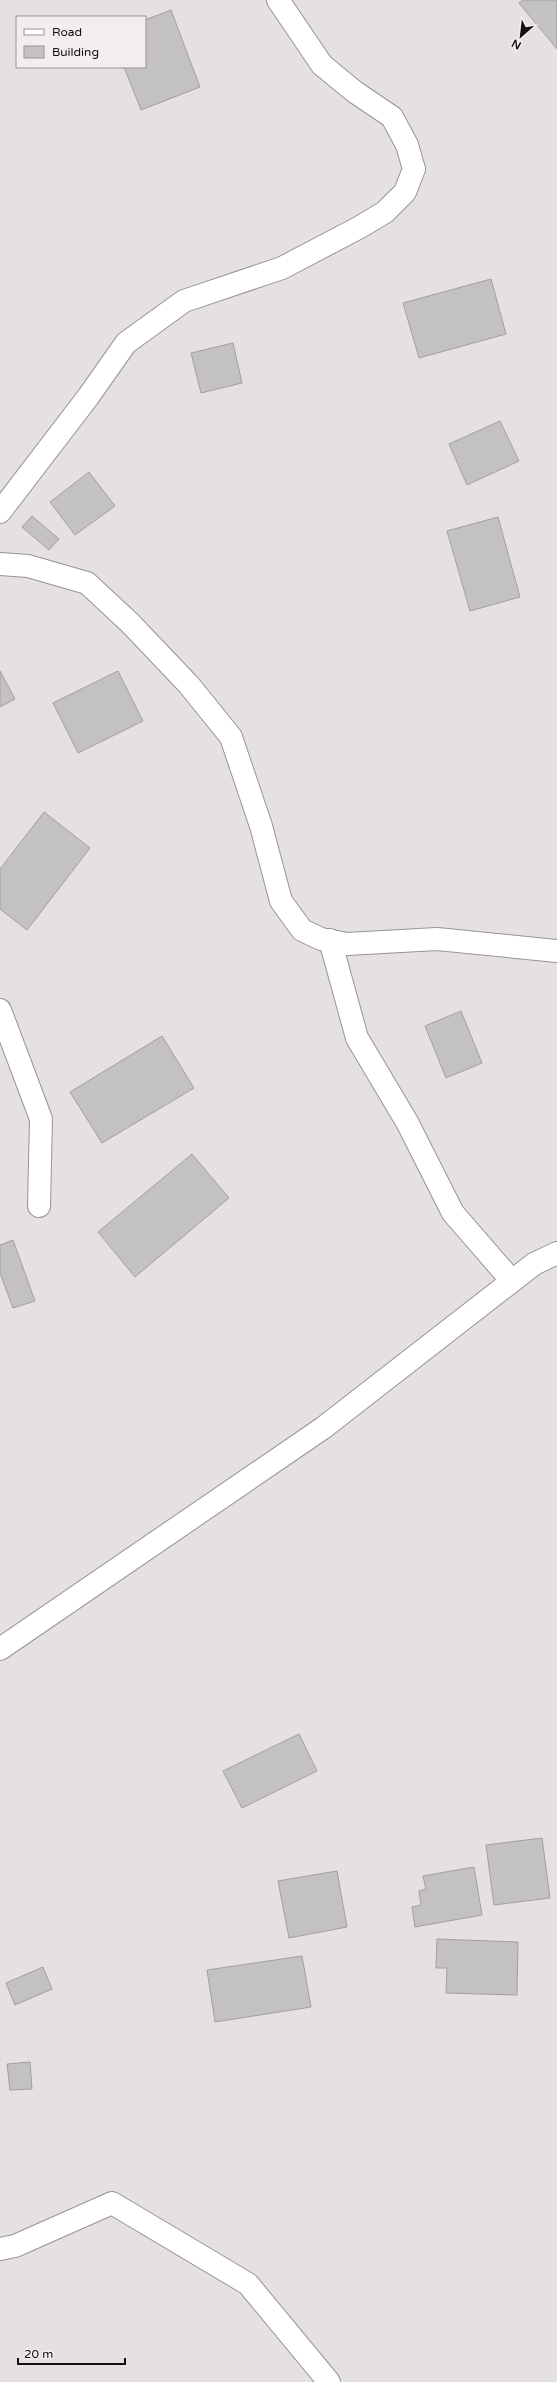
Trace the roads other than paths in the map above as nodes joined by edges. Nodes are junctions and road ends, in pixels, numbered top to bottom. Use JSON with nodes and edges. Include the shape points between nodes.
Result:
{"nodes":[{"id":1,"x":278,"y":0,"type":"edge"},
{"id":2,"x":0,"y":512,"type":"edge"},
{"id":3,"x":0,"y":564,"type":"edge"},
{"id":4,"x":330,"y":940,"type":"junction"},
{"id":5,"x":557,"y":951,"type":"edge"},
{"id":6,"x":0,"y":1010,"type":"edge"},
{"id":7,"x":39,"y":1206,"type":"dead end"},
{"id":8,"x":557,"y":1253,"type":"edge"},
{"id":9,"x":512,"y":1281,"type":"junction"},
{"id":10,"x":0,"y":1649,"type":"edge"},
{"id":11,"x":0,"y":2249,"type":"edge"},
{"id":12,"x":329,"y":2382,"type":"edge"}],
"edges":[{"from":1,"to":2,"type":"street","via":[[322,65],[392,117],[407,145],[414,169],[405,192],[385,212],[360,227],[282,268],[184,301],[126,343]]},
{"from":3,"to":4,"type":"street","via":[[28,566],[87,582],[189,685],[230,737],[261,826],[281,901],[302,930],[321,939]]},
{"from":4,"to":5,"type":"street","via":[[347,944],[437,939]]},
{"from":4,"to":9,"type":"street","via":[[357,1038],[407,1122],[453,1213]]},
{"from":6,"to":7,"type":"street","via":[[41,1119]]},
{"from":8,"to":9,"type":"street","via":[[534,1264]]},
{"from":9,"to":10,"type":"street","via":[[324,1428]]},
{"from":11,"to":12,"type":"street","via":[[15,2246],[112,2203],[248,2284]]}]}
